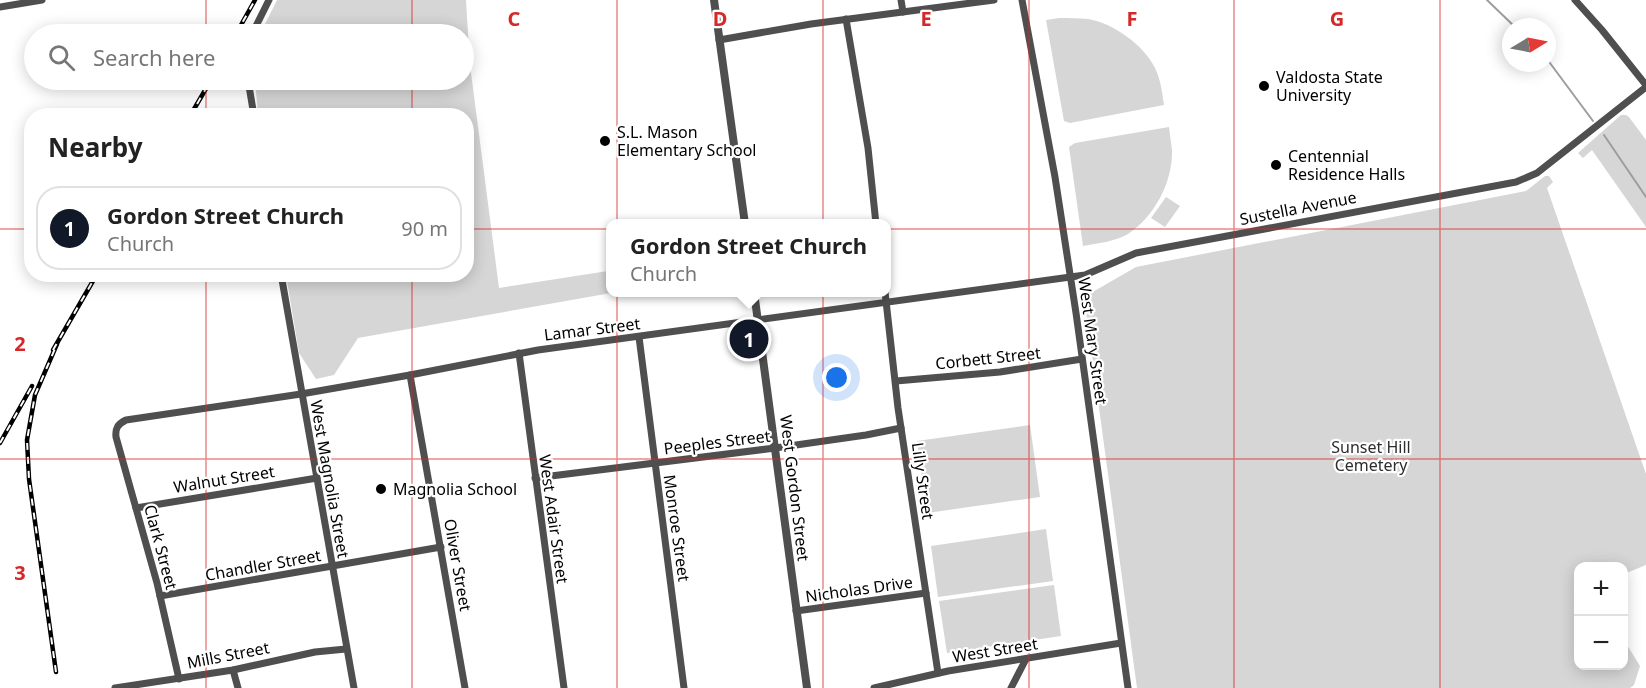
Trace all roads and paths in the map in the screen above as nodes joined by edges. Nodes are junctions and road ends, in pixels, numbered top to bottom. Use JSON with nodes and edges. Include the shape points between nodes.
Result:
{"nodes":[{"id":1,"x":42,"y":0,"type":"edge"},
{"id":2,"x":269,"y":0,"type":"edge"},
{"id":3,"x":714,"y":0,"type":"edge"},
{"id":4,"x":901,"y":0,"type":"edge"},
{"id":5,"x":994,"y":0,"type":"edge"},
{"id":6,"x":1022,"y":0,"type":"edge"},
{"id":7,"x":1575,"y":0,"type":"edge"},
{"id":8,"x":0,"y":7,"type":"edge"},
{"id":9,"x":903,"y":12,"type":"junction"},
{"id":10,"x":846,"y":20,"type":"junction"},
{"id":11,"x":257,"y":24,"type":"edge"},
{"id":12,"x":719,"y":40,"type":"junction"},
{"id":13,"x":1646,"y":86,"type":"edge"},
{"id":14,"x":250,"y":90,"type":"edge"},
{"id":15,"x":253,"y":108,"type":"edge"},
{"id":16,"x":744,"y":219,"type":"edge"},
{"id":17,"x":875,"y":219,"type":"edge"},
{"id":18,"x":1071,"y":276,"type":"junction"},
{"id":19,"x":282,"y":282,"type":"edge"},
{"id":20,"x":755,"y":297,"type":"edge"},
{"id":21,"x":885,"y":297,"type":"edge"},
{"id":22,"x":886,"y":303,"type":"junction"},
{"id":23,"x":758,"y":320,"type":"junction"},
{"id":24,"x":639,"y":336,"type":"junction"},
{"id":25,"x":519,"y":353,"type":"junction"},
{"id":26,"x":1083,"y":359,"type":"junction"},
{"id":27,"x":410,"y":375,"type":"junction"},
{"id":28,"x":896,"y":381,"type":"junction"},
{"id":29,"x":301,"y":394,"type":"junction"},
{"id":30,"x":119,"y":423,"type":"joint"},
{"id":31,"x":901,"y":428,"type":"junction"},
{"id":32,"x":775,"y":448,"type":"junction"},
{"id":33,"x":654,"y":463,"type":"junction"},
{"id":34,"x":317,"y":478,"type":"junction"},
{"id":35,"x":535,"y":478,"type":"junction"},
{"id":36,"x":136,"y":508,"type":"junction"},
{"id":37,"x":441,"y":547,"type":"junction"},
{"id":38,"x":332,"y":567,"type":"junction"},
{"id":39,"x":926,"y":593,"type":"junction"},
{"id":40,"x":160,"y":596,"type":"junction"},
{"id":41,"x":796,"y":611,"type":"junction"},
{"id":42,"x":1121,"y":643,"type":"junction"},
{"id":43,"x":346,"y":649,"type":"junction"},
{"id":44,"x":1026,"y":659,"type":"junction"},
{"id":45,"x":234,"y":670,"type":"junction"},
{"id":46,"x":938,"y":674,"type":"junction"},
{"id":47,"x":179,"y":679,"type":"junction"},
{"id":48,"x":115,"y":688,"type":"edge"},
{"id":49,"x":238,"y":688,"type":"edge"},
{"id":50,"x":354,"y":688,"type":"edge"},
{"id":51,"x":465,"y":688,"type":"edge"},
{"id":52,"x":564,"y":688,"type":"edge"},
{"id":53,"x":684,"y":688,"type":"edge"},
{"id":54,"x":807,"y":688,"type":"edge"},
{"id":55,"x":874,"y":688,"type":"edge"},
{"id":56,"x":1011,"y":688,"type":"edge"},
{"id":57,"x":1128,"y":688,"type":"edge"}],
"edges":[{"from":1,"to":8,"type":"street"},
{"from":2,"to":11,"type":"street"},
{"from":3,"to":12,"type":"street"},
{"from":4,"to":9,"type":"street"},
{"from":5,"to":9,"type":"street"},
{"from":6,"to":18,"type":"street","name":"West Mary Street"},
{"from":7,"to":13,"type":"street"},
{"from":9,"to":10,"type":"street"},
{"from":10,"to":12,"type":"street"},
{"from":10,"to":17,"type":"street","via":[[868,148]]},
{"from":12,"to":16,"type":"street"},
{"from":13,"to":18,"type":"street","name":"Sustella Avenue","via":[[1538,173],[1522,180],[1136,253],[1084,275]]},
{"from":14,"to":15,"type":"street"},
{"from":18,"to":22,"type":"street","name":"Lamar Street"},
{"from":18,"to":26,"type":"street","name":"West Mary Street"},
{"from":19,"to":29,"type":"street","name":"West Magnolia Street"},
{"from":20,"to":23,"type":"street","name":"West Gordon Street"},
{"from":21,"to":22,"type":"street","name":"Lilly Street"},
{"from":22,"to":23,"type":"street","name":"Lamar Street"},
{"from":22,"to":28,"type":"street","name":"Lilly Street"},
{"from":23,"to":24,"type":"street","name":"Lamar Street"},
{"from":23,"to":32,"type":"street","name":"West Gordon Street"},
{"from":24,"to":25,"type":"street","name":"Lamar Street"},
{"from":24,"to":33,"type":"street","name":"Monroe Street"},
{"from":25,"to":27,"type":"street","name":"Lamar Street"},
{"from":25,"to":35,"type":"street","name":"West Adair Street"},
{"from":26,"to":28,"type":"street","name":"Corbett Street","via":[[1000,372]]},
{"from":26,"to":42,"type":"street","name":"West Mary Street"},
{"from":27,"to":29,"type":"street","name":"Lamar Street"},
{"from":27,"to":37,"type":"street","name":"Oliver Street"},
{"from":28,"to":31,"type":"street","name":"Lilly Street"},
{"from":29,"to":30,"type":"street","name":"Lamar Street"},
{"from":29,"to":34,"type":"street","name":"West Magnolia Street"},
{"from":30,"to":36,"type":"street","name":"Clark Street","via":[[116,437]]},
{"from":31,"to":32,"type":"street","name":"Peeples Street"},
{"from":31,"to":39,"type":"street","name":"Lilly Street"},
{"from":32,"to":33,"type":"street","name":"Peeples Street"},
{"from":32,"to":41,"type":"street","name":"West Gordon Street"},
{"from":33,"to":35,"type":"street","name":"Peeples Street"},
{"from":33,"to":53,"type":"street","name":"Monroe Street"},
{"from":34,"to":36,"type":"street","name":"Walnut Street"},
{"from":34,"to":38,"type":"street","name":"West Magnolia Street"},
{"from":35,"to":52,"type":"street","name":"West Adair Street"},
{"from":36,"to":40,"type":"street","name":"Clark Street"},
{"from":37,"to":38,"type":"street","name":"Chandler Street"},
{"from":37,"to":51,"type":"street","name":"Oliver Street"},
{"from":38,"to":40,"type":"street","name":"Chandler Street"},
{"from":38,"to":43,"type":"street","name":"West Magnolia Street"},
{"from":39,"to":41,"type":"street","name":"Nicholas Drive"},
{"from":39,"to":46,"type":"street","name":"Lilly Street"},
{"from":40,"to":47,"type":"street","name":"Clark Street"},
{"from":41,"to":54,"type":"street","name":"West Gordon Street"},
{"from":42,"to":44,"type":"street","name":"West Street"},
{"from":42,"to":57,"type":"street","name":"West Mary Street"},
{"from":43,"to":45,"type":"street","name":"Mills Street"},
{"from":43,"to":50,"type":"street","name":"West Magnolia Street"},
{"from":44,"to":46,"type":"street","name":"West Street"},
{"from":44,"to":56,"type":"street"},
{"from":45,"to":47,"type":"street","name":"Mills Street"},
{"from":45,"to":49,"type":"street"},
{"from":46,"to":55,"type":"street","name":"West Street"},
{"from":47,"to":48,"type":"street","name":"Mills Street"}]}
